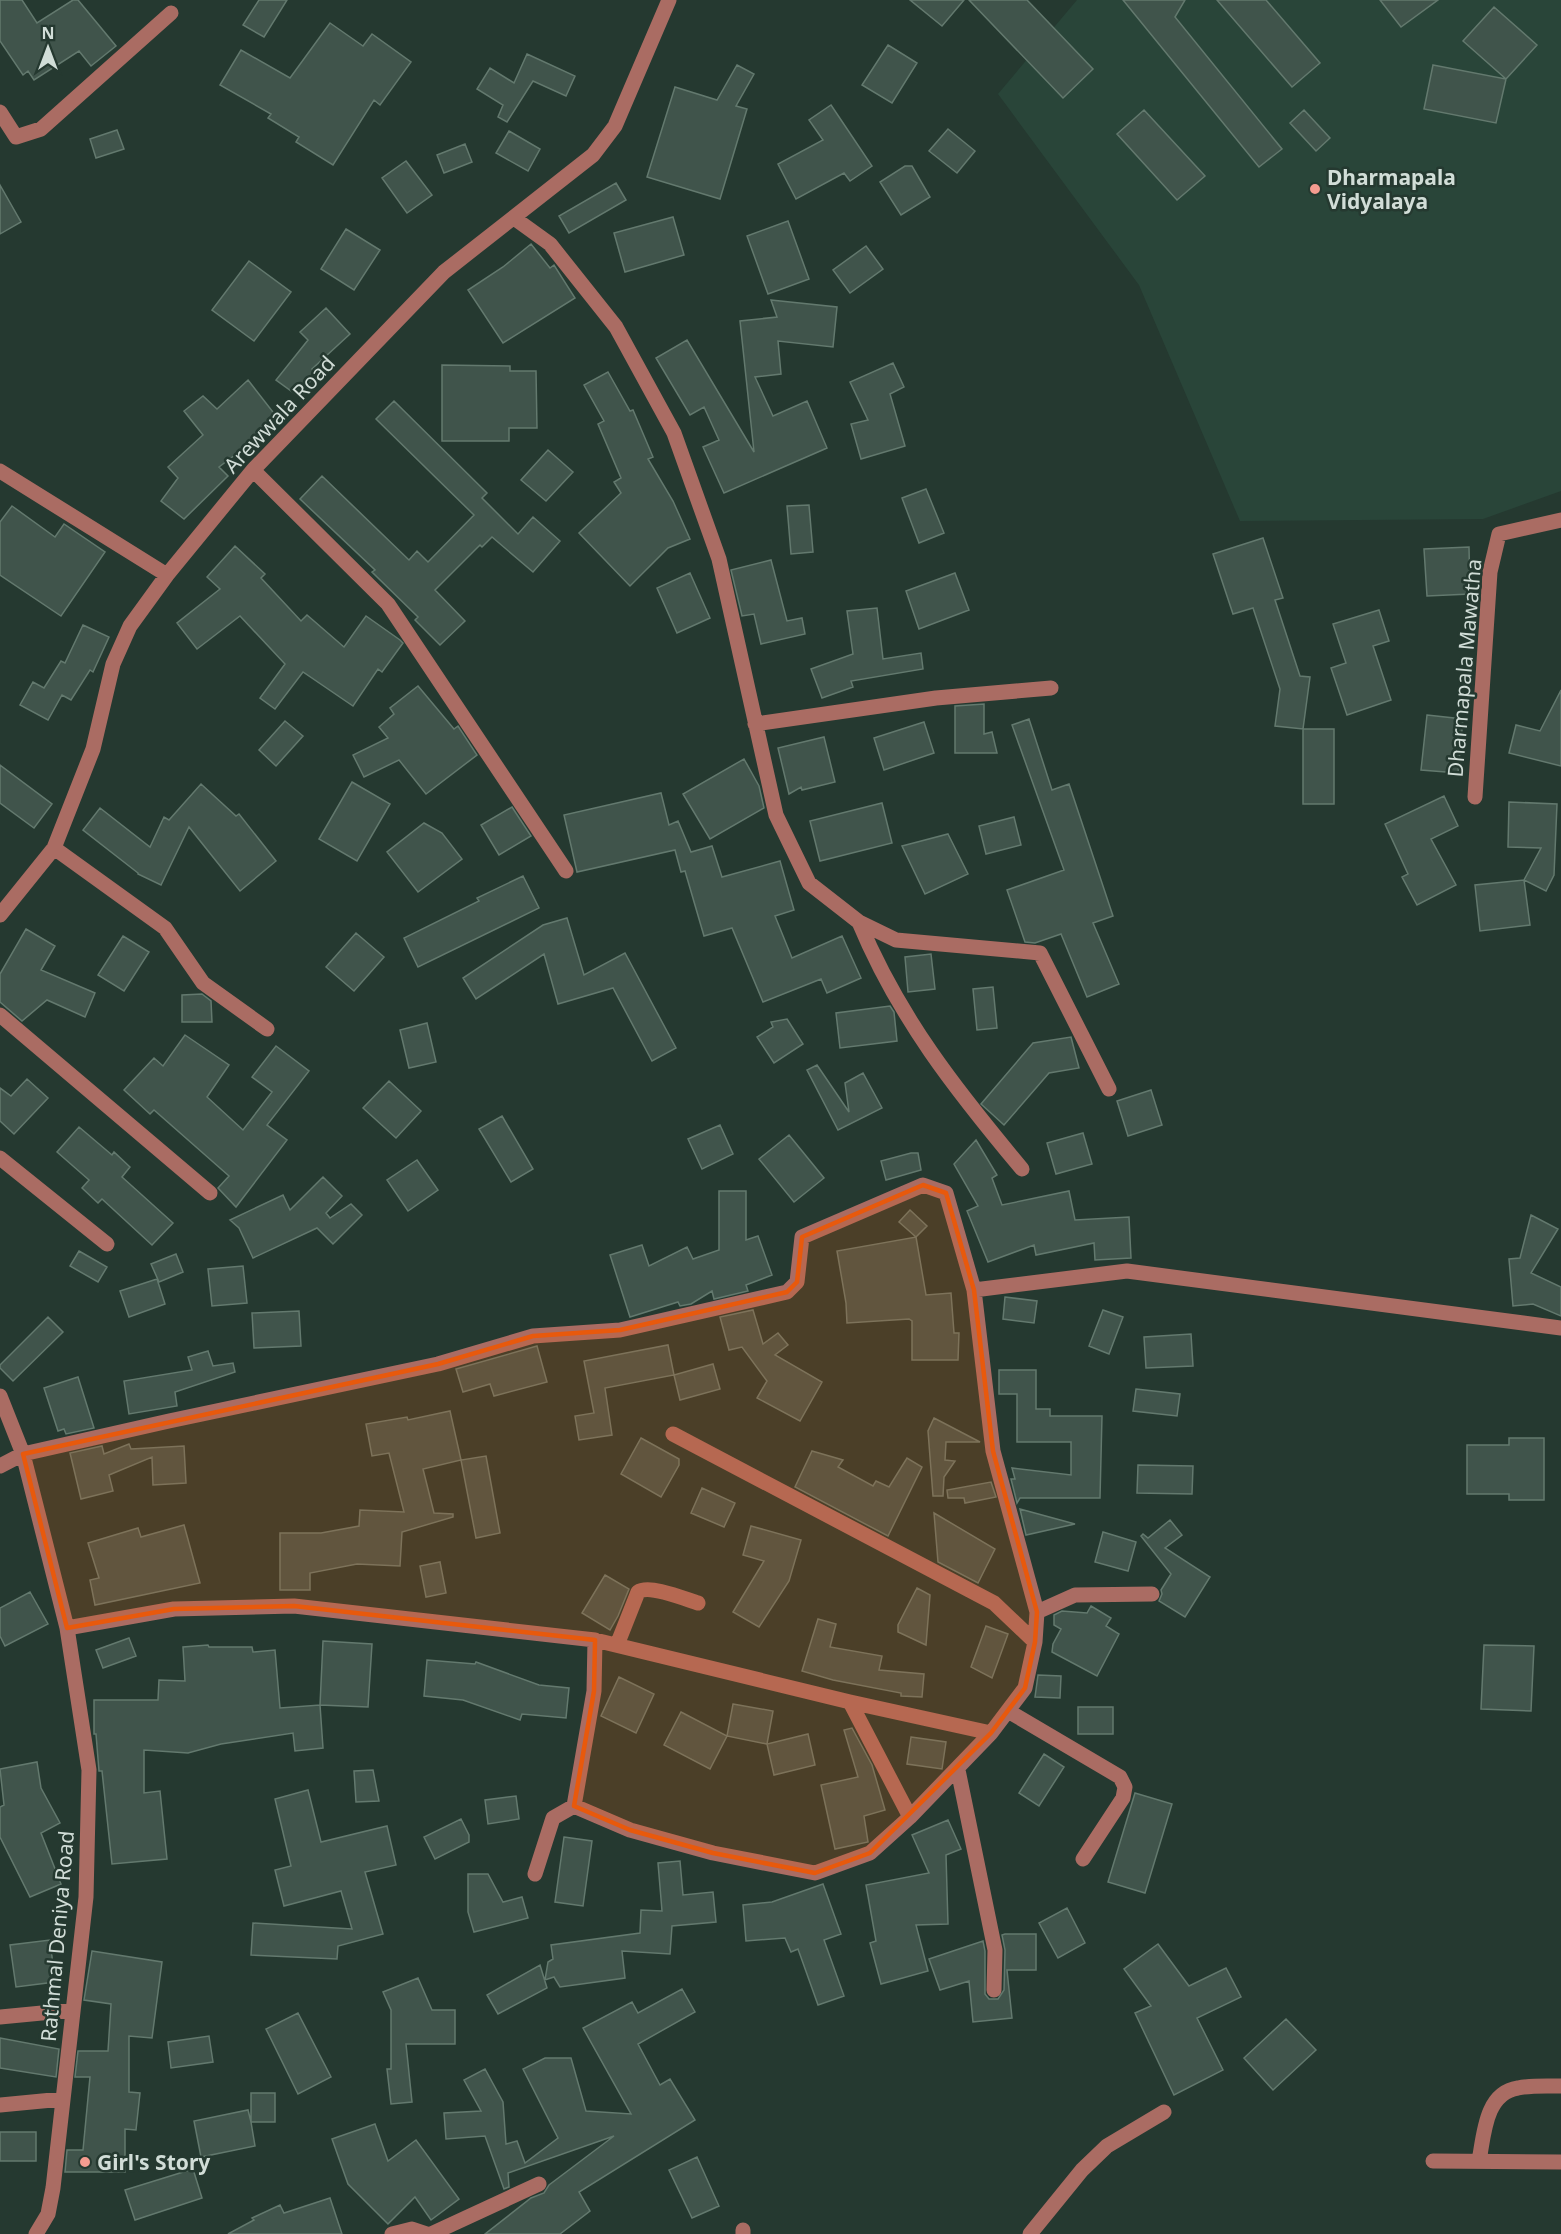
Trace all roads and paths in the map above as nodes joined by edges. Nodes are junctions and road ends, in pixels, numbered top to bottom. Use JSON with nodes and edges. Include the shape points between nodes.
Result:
{"nodes":[{"id":1,"x":669,"y":0,"type":"edge"},
{"id":2,"x":171,"y":13,"type":"dead end"},
{"id":3,"x":0,"y":112,"type":"edge"},
{"id":4,"x":514,"y":218,"type":"junction"},
{"id":5,"x":253,"y":470,"type":"junction"},
{"id":6,"x":0,"y":471,"type":"edge"},
{"id":7,"x":1561,"y":520,"type":"edge"},
{"id":8,"x":168,"y":575,"type":"junction"},
{"id":9,"x":1051,"y":688,"type":"dead end"},
{"id":10,"x":755,"y":723,"type":"junction"},
{"id":11,"x":1475,"y":797,"type":"dead end"},
{"id":12,"x":54,"y":848,"type":"junction"},
{"id":13,"x":566,"y":871,"type":"dead end"},
{"id":14,"x":0,"y":915,"type":"edge"},
{"id":15,"x":859,"y":922,"type":"junction"},
{"id":16,"x":0,"y":1015,"type":"edge"},
{"id":17,"x":267,"y":1029,"type":"dead end"},
{"id":18,"x":1109,"y":1089,"type":"dead end"},
{"id":19,"x":0,"y":1158,"type":"edge"},
{"id":20,"x":1022,"y":1169,"type":"dead end"},
{"id":21,"x":210,"y":1193,"type":"dead end"},
{"id":22,"x":107,"y":1244,"type":"dead end"},
{"id":23,"x":974,"y":1290,"type":"junction"},
{"id":24,"x":1561,"y":1328,"type":"edge"},
{"id":25,"x":0,"y":1396,"type":"edge"},
{"id":26,"x":673,"y":1434,"type":"dead end"},
{"id":27,"x":23,"y":1454,"type":"junction"},
{"id":28,"x":0,"y":1466,"type":"edge"},
{"id":29,"x":1152,"y":1594,"type":"dead end"},
{"id":30,"x":698,"y":1603,"type":"dead end"},
{"id":31,"x":1037,"y":1612,"type":"junction"},
{"id":32,"x":67,"y":1628,"type":"junction"},
{"id":33,"x":595,"y":1640,"type":"junction"},
{"id":34,"x":1035,"y":1642,"type":"junction"},
{"id":35,"x":617,"y":1645,"type":"junction"},
{"id":36,"x":850,"y":1702,"type":"junction"},
{"id":37,"x":1008,"y":1711,"type":"junction"},
{"id":38,"x":991,"y":1733,"type":"junction"},
{"id":39,"x":958,"y":1770,"type":"junction"},
{"id":40,"x":574,"y":1806,"type":"junction"},
{"id":41,"x":910,"y":1817,"type":"junction"},
{"id":42,"x":1083,"y":1859,"type":"dead end"},
{"id":43,"x":535,"y":1874,"type":"dead end"},
{"id":44,"x":994,"y":1990,"type":"dead end"},
{"id":45,"x":73,"y":2010,"type":"junction"},
{"id":46,"x":0,"y":2017,"type":"edge"},
{"id":47,"x":1561,"y":2086,"type":"edge"},
{"id":48,"x":63,"y":2099,"type":"junction"},
{"id":49,"x":0,"y":2105,"type":"edge"},
{"id":50,"x":1164,"y":2112,"type":"dead end"},
{"id":51,"x":1433,"y":2161,"type":"dead end"},
{"id":52,"x":1479,"y":2161,"type":"junction"},
{"id":53,"x":1561,"y":2162,"type":"edge"},
{"id":54,"x":539,"y":2184,"type":"dead end"},
{"id":55,"x":36,"y":2234,"type":"edge"},
{"id":56,"x":392,"y":2234,"type":"edge"},
{"id":57,"x":429,"y":2234,"type":"edge"},
{"id":58,"x":1030,"y":2234,"type":"edge"}],
"edges":[{"from":1,"to":4,"type":"street","name":"Arewwala Road","via":[[615,126],[593,155]]},
{"from":2,"to":3,"type":"street","via":[[41,129],[16,137]]},
{"from":4,"to":5,"type":"street","name":"Arewwala Road","via":[[444,272]]},
{"from":4,"to":10,"type":"street","via":[[550,244],[616,327],[674,433],[718,559]]},
{"from":5,"to":8,"type":"street","name":"Arewwala Road"},
{"from":5,"to":13,"type":"street","via":[[388,604]]},
{"from":6,"to":8,"type":"street"},
{"from":7,"to":11,"type":"street","name":"Dharmapala Mawatha","via":[[1499,534],[1490,572]]},
{"from":8,"to":12,"type":"street","name":"Arewwala Road","via":[[130,626],[113,664],[93,749]]},
{"from":9,"to":10,"type":"street","via":[[936,698]]},
{"from":10,"to":15,"type":"street","via":[[776,815],[809,883]]},
{"from":12,"to":14,"type":"street","name":"Arewwala Road"},
{"from":12,"to":17,"type":"street","via":[[165,928],[202,983]]},
{"from":15,"to":18,"type":"street","via":[[896,940],[1040,953]]},
{"from":15,"to":20,"type":"street","via":[[904,1014],[962,1097]]},
{"from":16,"to":21,"type":"street"},
{"from":19,"to":22,"type":"street"},
{"from":23,"to":24,"type":"street","via":[[1127,1271]]},
{"from":23,"to":27,"type":"street","via":[[946,1193],[922,1185],[802,1237],[797,1282],[787,1292],[620,1330],[533,1336],[438,1364]]},
{"from":23,"to":31,"type":"street","via":[[993,1451]]},
{"from":25,"to":27,"type":"street","name":"Rathmal Deniya Road"},
{"from":26,"to":34,"type":"street","via":[[994,1603]]},
{"from":27,"to":28,"type":"street"},
{"from":27,"to":32,"type":"street","name":"Rathmal Deniya Road"},
{"from":29,"to":31,"type":"street","via":[[1076,1596]]},
{"from":30,"to":35,"type":"street","via":[[642,1589]]},
{"from":31,"to":34,"type":"street"},
{"from":32,"to":33,"type":"street","via":[[174,1609],[294,1606]]},
{"from":32,"to":45,"type":"street","name":"Rathmal Deniya Road","via":[[89,1770],[86,1897]]},
{"from":33,"to":35,"type":"street"},
{"from":33,"to":40,"type":"street","via":[[594,1691]]},
{"from":34,"to":37,"type":"street","via":[[1025,1688]]},
{"from":35,"to":36,"type":"street"},
{"from":36,"to":38,"type":"street"},
{"from":36,"to":41,"type":"street"},
{"from":37,"to":38,"type":"street"},
{"from":37,"to":42,"type":"street","via":[[1120,1777],[1125,1787],[1123,1798]]},
{"from":38,"to":39,"type":"street"},
{"from":39,"to":41,"type":"street"},
{"from":39,"to":44,"type":"street","via":[[995,1950]]},
{"from":40,"to":41,"type":"street","via":[[630,1830],[713,1853],[815,1873],[870,1853]]},
{"from":40,"to":43,"type":"street","via":[[553,1818]]},
{"from":45,"to":46,"type":"street"},
{"from":45,"to":48,"type":"street","name":"Rathmal Deniya Road"},
{"from":47,"to":52,"type":"street","via":[[1516,2088],[1497,2098],[1488,2114]]},
{"from":48,"to":49,"type":"street"},
{"from":48,"to":55,"type":"street","name":"Rathmal Deniya Road","via":[[48,2214]]},
{"from":50,"to":58,"type":"street","via":[[1107,2146],[1082,2170]]},
{"from":51,"to":52,"type":"street"},
{"from":52,"to":53,"type":"street"},
{"from":54,"to":57,"type":"street"},
{"from":56,"to":57,"type":"street","via":[[412,2229]]}]}
